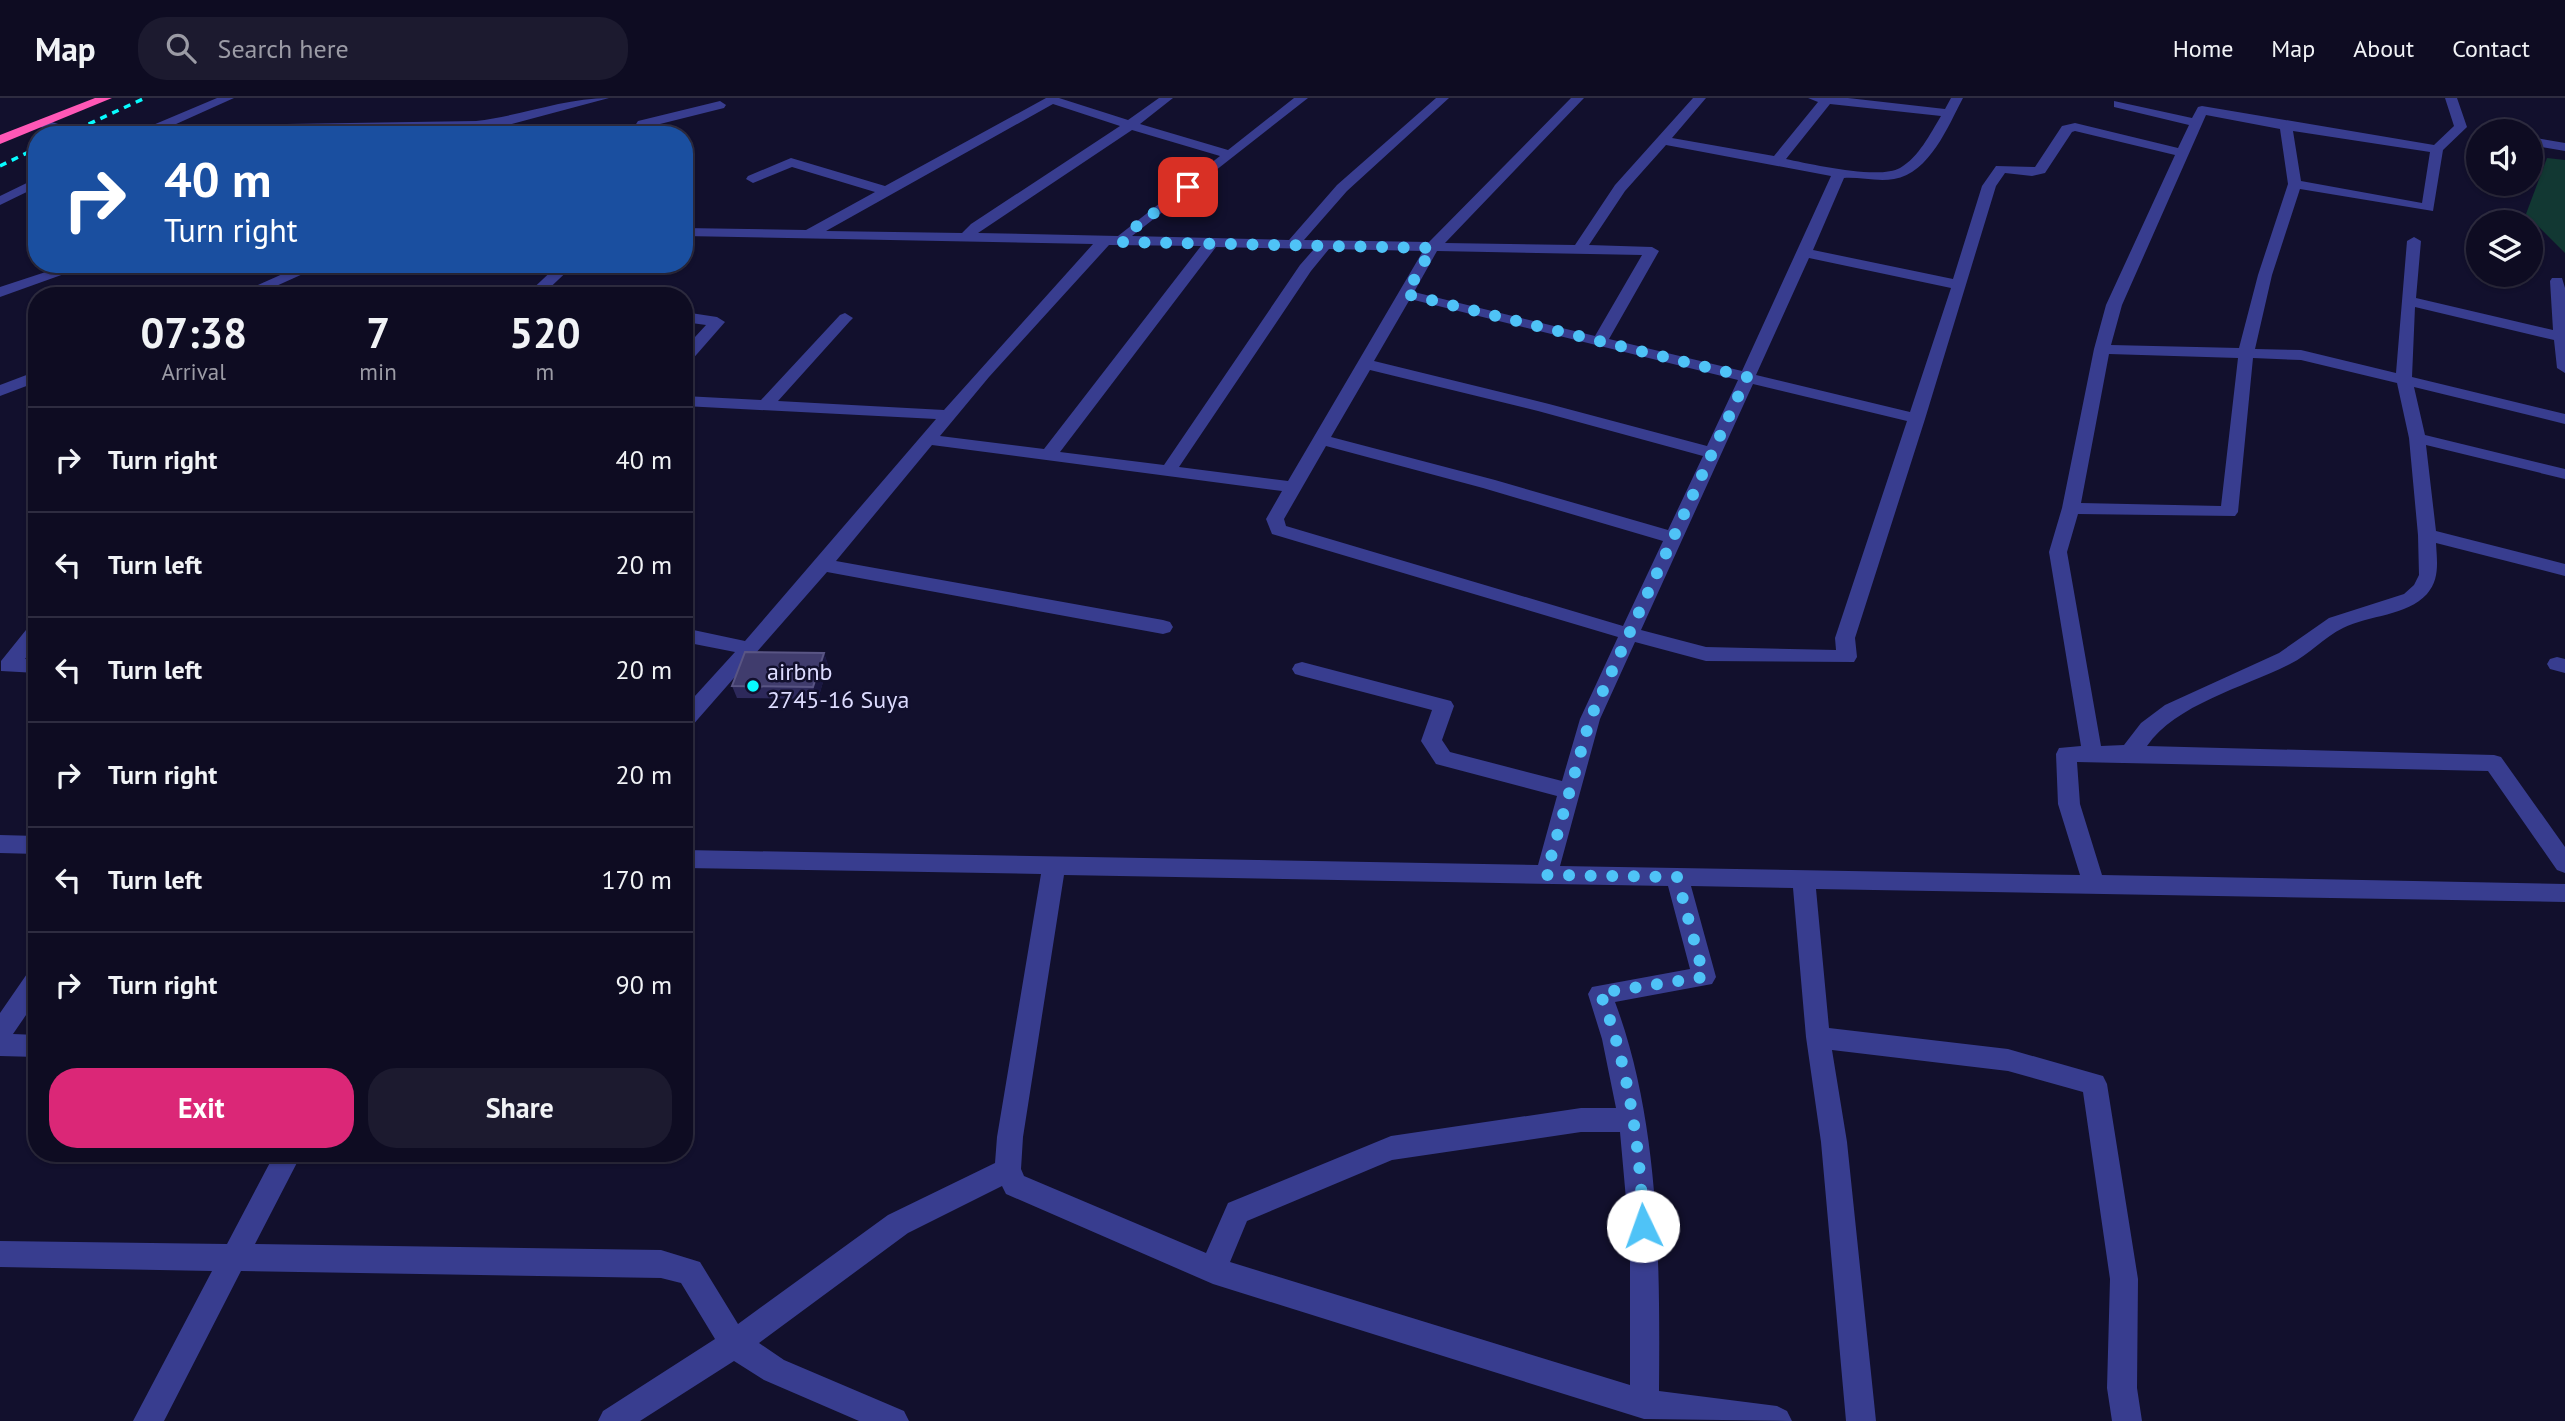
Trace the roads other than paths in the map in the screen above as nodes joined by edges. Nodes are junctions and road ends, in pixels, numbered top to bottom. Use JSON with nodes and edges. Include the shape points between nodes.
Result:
{"nodes":[{"id":1,"x":106,"y":98,"type":"edge"},
{"id":2,"x":228,"y":98,"type":"edge"},
{"id":3,"x":603,"y":98,"type":"edge"},
{"id":4,"x":1167,"y":98,"type":"edge"},
{"id":5,"x":1302,"y":98,"type":"edge"},
{"id":6,"x":1443,"y":98,"type":"edge"},
{"id":7,"x":1578,"y":98,"type":"edge"},
{"id":8,"x":1699,"y":98,"type":"edge"},
{"id":9,"x":1957,"y":98,"type":"edge"},
{"id":10,"x":2433,"y":98,"type":"edge"},
{"id":11,"x":1819,"y":99,"type":"edge"},
{"id":12,"x":2451,"y":99,"type":"edge"},
{"id":13,"x":2118,"y":104,"type":"dead end"},
{"id":14,"x":720,"y":105,"type":"dead end"},
{"id":15,"x":2200,"y":110,"type":"edge"},
{"id":16,"x":1948,"y":113,"type":"junction"},
{"id":17,"x":504,"y":122,"type":"junction"},
{"id":18,"x":42,"y":123,"type":"junction"},
{"id":19,"x":1130,"y":124,"type":"junction"},
{"id":20,"x":35,"y":126,"type":"edge"},
{"id":21,"x":51,"y":126,"type":"edge"},
{"id":22,"x":163,"y":126,"type":"edge"},
{"id":23,"x":384,"y":126,"type":"edge"},
{"id":24,"x":501,"y":126,"type":"edge"},
{"id":25,"x":642,"y":126,"type":"edge"},
{"id":26,"x":2286,"y":126,"type":"junction"},
{"id":27,"x":28,"y":129,"type":"edge"},
{"id":28,"x":0,"y":140,"type":"edge"},
{"id":29,"x":1661,"y":140,"type":"junction"},
{"id":30,"x":2543,"y":143,"type":"edge"},
{"id":31,"x":2565,"y":147,"type":"edge"},
{"id":32,"x":2437,"y":149,"type":"junction"},
{"id":33,"x":2181,"y":153,"type":"junction"},
{"id":34,"x":1230,"y":155,"type":"junction"},
{"id":35,"x":1777,"y":161,"type":"junction"},
{"id":36,"x":1839,"y":174,"type":"junction"},
{"id":37,"x":753,"y":179,"type":"dead end"},
{"id":38,"x":2295,"y":184,"type":"junction"},
{"id":39,"x":28,"y":187,"type":"edge"},
{"id":40,"x":886,"y":191,"type":"junction"},
{"id":41,"x":0,"y":201,"type":"edge"},
{"id":42,"x":693,"y":232,"type":"edge"},
{"id":43,"x":809,"y":234,"type":"junction"},
{"id":44,"x":965,"y":238,"type":"junction"},
{"id":45,"x":1104,"y":241,"type":"junction"},
{"id":46,"x":2414,"y":241,"type":"dead end"},
{"id":47,"x":1123,"y":242,"type":"junction"},
{"id":48,"x":1211,"y":243,"type":"junction"},
{"id":49,"x":1293,"y":244,"type":"junction"},
{"id":50,"x":1325,"y":244,"type":"junction"},
{"id":51,"x":1432,"y":248,"type":"junction"},
{"id":52,"x":1578,"y":251,"type":"junction"},
{"id":53,"x":1805,"y":253,"type":"junction"},
{"id":54,"x":57,"y":273,"type":"edge"},
{"id":55,"x":290,"y":273,"type":"edge"},
{"id":56,"x":558,"y":273,"type":"edge"},
{"id":57,"x":39,"y":279,"type":"junction"},
{"id":58,"x":2557,"y":281,"type":"dead end"},
{"id":59,"x":1959,"y":285,"type":"junction"},
{"id":60,"x":45,"y":287,"type":"edge"},
{"id":61,"x":260,"y":287,"type":"edge"},
{"id":62,"x":542,"y":287,"type":"edge"},
{"id":63,"x":0,"y":292,"type":"edge"},
{"id":64,"x":1406,"y":294,"type":"junction"},
{"id":65,"x":2408,"y":301,"type":"junction"},
{"id":66,"x":693,"y":318,"type":"edge"},
{"id":67,"x":845,"y":318,"type":"dead end"},
{"id":68,"x":2561,"y":337,"type":"junction"},
{"id":69,"x":1600,"y":341,"type":"junction"},
{"id":70,"x":693,"y":349,"type":"edge"},
{"id":71,"x":2102,"y":349,"type":"junction"},
{"id":72,"x":2246,"y":354,"type":"junction"},
{"id":73,"x":1366,"y":364,"type":"junction"},
{"id":74,"x":2565,"y":368,"type":"edge"},
{"id":75,"x":1747,"y":377,"type":"junction"},
{"id":76,"x":2404,"y":379,"type":"junction"},
{"id":77,"x":28,"y":380,"type":"edge"},
{"id":78,"x":0,"y":391,"type":"edge"},
{"id":79,"x":693,"y":401,"type":"edge"},
{"id":80,"x":767,"y":404,"type":"junction"},
{"id":81,"x":950,"y":415,"type":"junction"},
{"id":82,"x":1917,"y":419,"type":"junction"},
{"id":83,"x":2565,"y":419,"type":"edge"},
{"id":84,"x":2417,"y":438,"type":"junction"},
{"id":85,"x":930,"y":440,"type":"junction"},
{"id":86,"x":1321,"y":440,"type":"junction"},
{"id":87,"x":1713,"y":453,"type":"junction"},
{"id":88,"x":1048,"y":456,"type":"junction"},
{"id":89,"x":1168,"y":471,"type":"junction"},
{"id":90,"x":2565,"y":474,"type":"edge"},
{"id":91,"x":1294,"y":487,"type":"junction"},
{"id":92,"x":2071,"y":508,"type":"junction"},
{"id":93,"x":2427,"y":535,"type":"junction"},
{"id":94,"x":1675,"y":538,"type":"junction"},
{"id":95,"x":823,"y":565,"type":"junction"},
{"id":96,"x":2565,"y":570,"type":"edge"},
{"id":97,"x":1163,"y":627,"type":"dead end"},
{"id":98,"x":1629,"y":634,"type":"junction"},
{"id":99,"x":693,"y":637,"type":"edge"},
{"id":100,"x":28,"y":641,"type":"edge"},
{"id":101,"x":748,"y":648,"type":"junction"},
{"id":102,"x":28,"y":667,"type":"edge"},
{"id":103,"x":1302,"y":669,"type":"dead end"},
{"id":104,"x":4,"y":671,"type":"edge"},
{"id":105,"x":693,"y":712,"type":"edge"},
{"id":106,"x":2092,"y":752,"type":"junction"},
{"id":107,"x":2130,"y":753,"type":"junction"},
{"id":108,"x":1569,"y":791,"type":"junction"},
{"id":109,"x":0,"y":844,"type":"edge"},
{"id":110,"x":28,"y":845,"type":"edge"},
{"id":111,"x":693,"y":859,"type":"edge"},
{"id":112,"x":2565,"y":864,"type":"edge"},
{"id":113,"x":1054,"y":866,"type":"junction"},
{"id":114,"x":1546,"y":875,"type":"junction"},
{"id":115,"x":1677,"y":877,"type":"junction"},
{"id":116,"x":1804,"y":880,"type":"junction"},
{"id":117,"x":2094,"y":885,"type":"junction"},
{"id":118,"x":2565,"y":893,"type":"edge"},
{"id":119,"x":28,"y":992,"type":"edge"},
{"id":120,"x":0,"y":1034,"type":"edge"},
{"id":121,"x":1818,"y":1037,"type":"junction"},
{"id":122,"x":0,"y":1045,"type":"edge"},
{"id":123,"x":28,"y":1046,"type":"edge"},
{"id":124,"x":1632,"y":1120,"type":"junction"},
{"id":125,"x":284,"y":1162,"type":"edge"},
{"id":126,"x":1008,"y":1170,"type":"junction"},
{"id":127,"x":0,"y":1254,"type":"edge"},
{"id":128,"x":234,"y":1257,"type":"junction"},
{"id":129,"x":1213,"y":1270,"type":"junction"},
{"id":130,"x":734,"y":1344,"type":"junction"},
{"id":131,"x":1644,"y":1404,"type":"junction"},
{"id":132,"x":148,"y":1421,"type":"edge"},
{"id":133,"x":613,"y":1421,"type":"edge"},
{"id":134,"x":894,"y":1421,"type":"edge"},
{"id":135,"x":1777,"y":1421,"type":"edge"},
{"id":136,"x":1861,"y":1421,"type":"edge"},
{"id":137,"x":2127,"y":1421,"type":"edge"}],
"edges":[{"from":1,"to":18,"type":"highway"},
{"from":2,"to":22,"type":"street"},
{"from":3,"to":17,"type":"street"},
{"from":4,"to":19,"type":"street"},
{"from":5,"to":34,"type":"street"},
{"from":6,"to":49,"type":"street","via":[[1342,188]]},
{"from":7,"to":51,"type":"street"},
{"from":8,"to":29,"type":"street"},
{"from":9,"to":16,"type":"street"},
{"from":10,"to":12,"type":"street"},
{"from":11,"to":16,"type":"street"},
{"from":11,"to":35,"type":"street"},
{"from":12,"to":32,"type":"street","via":[[2466,128]]},
{"from":13,"to":15,"type":"street"},
{"from":14,"to":25,"type":"street"},
{"from":15,"to":26,"type":"street"},
{"from":15,"to":33,"type":"street"},
{"from":16,"to":36,"type":"street","via":[[1908,172]]},
{"from":17,"to":23,"type":"street"},
{"from":17,"to":24,"type":"street"},
{"from":18,"to":20,"type":"highway"},
{"from":18,"to":21,"type":"street"},
{"from":19,"to":34,"type":"street"},
{"from":19,"to":40,"type":"street","via":[[1052,100]]},
{"from":19,"to":44,"type":"street"},
{"from":26,"to":32,"type":"street"},
{"from":26,"to":38,"type":"street"},
{"from":27,"to":28,"type":"highway"},
{"from":29,"to":35,"type":"street"},
{"from":29,"to":52,"type":"street","via":[[1620,188]]},
{"from":30,"to":31,"type":"street"},
{"from":32,"to":38,"type":"street","via":[[2428,208]]},
{"from":33,"to":59,"type":"street","via":[[2067,128],[2040,170],[2001,169],[1989,186]]},
{"from":33,"to":71,"type":"street","via":[[2114,305]]},
{"from":34,"to":47,"type":"street","via":[[1125,235]]},
{"from":35,"to":36,"type":"street"},
{"from":36,"to":53,"type":"street"},
{"from":37,"to":40,"type":"street","via":[[791,162]]},
{"from":38,"to":72,"type":"street","via":[[2265,275]]},
{"from":39,"to":41,"type":"street"},
{"from":40,"to":43,"type":"street"},
{"from":42,"to":43,"type":"street"},
{"from":43,"to":44,"type":"street"},
{"from":44,"to":45,"type":"street"},
{"from":45,"to":47,"type":"street"},
{"from":45,"to":81,"type":"street"},
{"from":46,"to":65,"type":"street"},
{"from":47,"to":48,"type":"street"},
{"from":48,"to":49,"type":"street"},
{"from":48,"to":88,"type":"street"},
{"from":49,"to":50,"type":"street"},
{"from":50,"to":51,"type":"street"},
{"from":50,"to":89,"type":"street"},
{"from":51,"to":52,"type":"street"},
{"from":51,"to":64,"type":"street"},
{"from":52,"to":69,"type":"street","via":[[1652,251]]},
{"from":53,"to":59,"type":"street"},
{"from":53,"to":75,"type":"street"},
{"from":54,"to":57,"type":"street"},
{"from":55,"to":61,"type":"street"},
{"from":56,"to":62,"type":"street"},
{"from":57,"to":60,"type":"street"},
{"from":57,"to":63,"type":"street"},
{"from":58,"to":68,"type":"street"},
{"from":59,"to":82,"type":"street"},
{"from":64,"to":69,"type":"street"},
{"from":64,"to":73,"type":"street"},
{"from":65,"to":68,"type":"street"},
{"from":65,"to":76,"type":"street"},
{"from":66,"to":70,"type":"street","via":[[717,322]]},
{"from":67,"to":80,"type":"street"},
{"from":68,"to":74,"type":"street"},
{"from":69,"to":75,"type":"street"},
{"from":71,"to":72,"type":"street"},
{"from":71,"to":92,"type":"street"},
{"from":72,"to":76,"type":"street","via":[[2301,355]]},
{"from":72,"to":92,"type":"street","via":[[2229,512]]},
{"from":73,"to":86,"type":"street"},
{"from":73,"to":87,"type":"street"},
{"from":75,"to":82,"type":"street"},
{"from":75,"to":87,"type":"street"},
{"from":76,"to":83,"type":"street"},
{"from":76,"to":84,"type":"street"},
{"from":77,"to":78,"type":"street"},
{"from":79,"to":80,"type":"street"},
{"from":80,"to":81,"type":"street"},
{"from":81,"to":85,"type":"street"},
{"from":82,"to":98,"type":"street","via":[[1845,638],[1847,657],[1706,654]]},
{"from":84,"to":90,"type":"street"},
{"from":84,"to":93,"type":"street"},
{"from":85,"to":88,"type":"street"},
{"from":85,"to":95,"type":"street"},
{"from":86,"to":91,"type":"street"},
{"from":86,"to":94,"type":"street"},
{"from":87,"to":94,"type":"street"},
{"from":88,"to":89,"type":"street"},
{"from":89,"to":91,"type":"street"},
{"from":91,"to":98,"type":"street","via":[[1275,519],[1278,530]]},
{"from":92,"to":106,"type":"street","via":[[2058,552]]},
{"from":93,"to":96,"type":"street"},
{"from":93,"to":107,"type":"street","via":[[2428,575],[2411,598],[2336,623],[2286,658],[2172,709],[2148,728]]},
{"from":94,"to":98,"type":"street"},
{"from":95,"to":97,"type":"street"},
{"from":95,"to":101,"type":"street"},
{"from":98,"to":108,"type":"street","via":[[1590,719]]},
{"from":99,"to":101,"type":"street"},
{"from":100,"to":104,"type":"street"},
{"from":101,"to":105,"type":"street"},
{"from":102,"to":104,"type":"street"},
{"from":103,"to":108,"type":"street","via":[[1444,706],[1431,741],[1443,758]]},
{"from":106,"to":107,"type":"street"},
{"from":106,"to":117,"type":"street","via":[[2066,754],[2069,804]]},
{"from":107,"to":112,"type":"street","via":[[2494,764]]},
{"from":108,"to":114,"type":"street"},
{"from":109,"to":110,"type":"street"},
{"from":111,"to":113,"type":"street"},
{"from":113,"to":114,"type":"street"},
{"from":113,"to":126,"type":"street"},
{"from":114,"to":115,"type":"street"},
{"from":115,"to":116,"type":"street"},
{"from":115,"to":124,"type":"street","via":[[1704,977],[1600,993],[1613,1025]]},
{"from":116,"to":117,"type":"street"},
{"from":116,"to":121,"type":"street"},
{"from":117,"to":118,"type":"street"},
{"from":119,"to":120,"type":"street"},
{"from":121,"to":136,"type":"street","via":[[1834,1142]]},
{"from":121,"to":137,"type":"street","via":[[2008,1060],[2094,1084],[2123,1279],[2122,1388]]},
{"from":122,"to":123,"type":"street"},
{"from":124,"to":129,"type":"street","via":[[1581,1119],[1391,1148],[1237,1212]]},
{"from":124,"to":131,"type":"street","via":[[1643,1200]]},
{"from":125,"to":128,"type":"street"},
{"from":126,"to":129,"type":"street","via":[[1015,1185]]},
{"from":126,"to":130,"type":"street","via":[[898,1224]]},
{"from":127,"to":128,"type":"street"},
{"from":128,"to":130,"type":"street","via":[[661,1264],[690,1272]]},
{"from":128,"to":132,"type":"street"},
{"from":129,"to":131,"type":"street"},
{"from":130,"to":133,"type":"street"},
{"from":130,"to":134,"type":"street","via":[[775,1370]]},
{"from":131,"to":135,"type":"street"}]}
